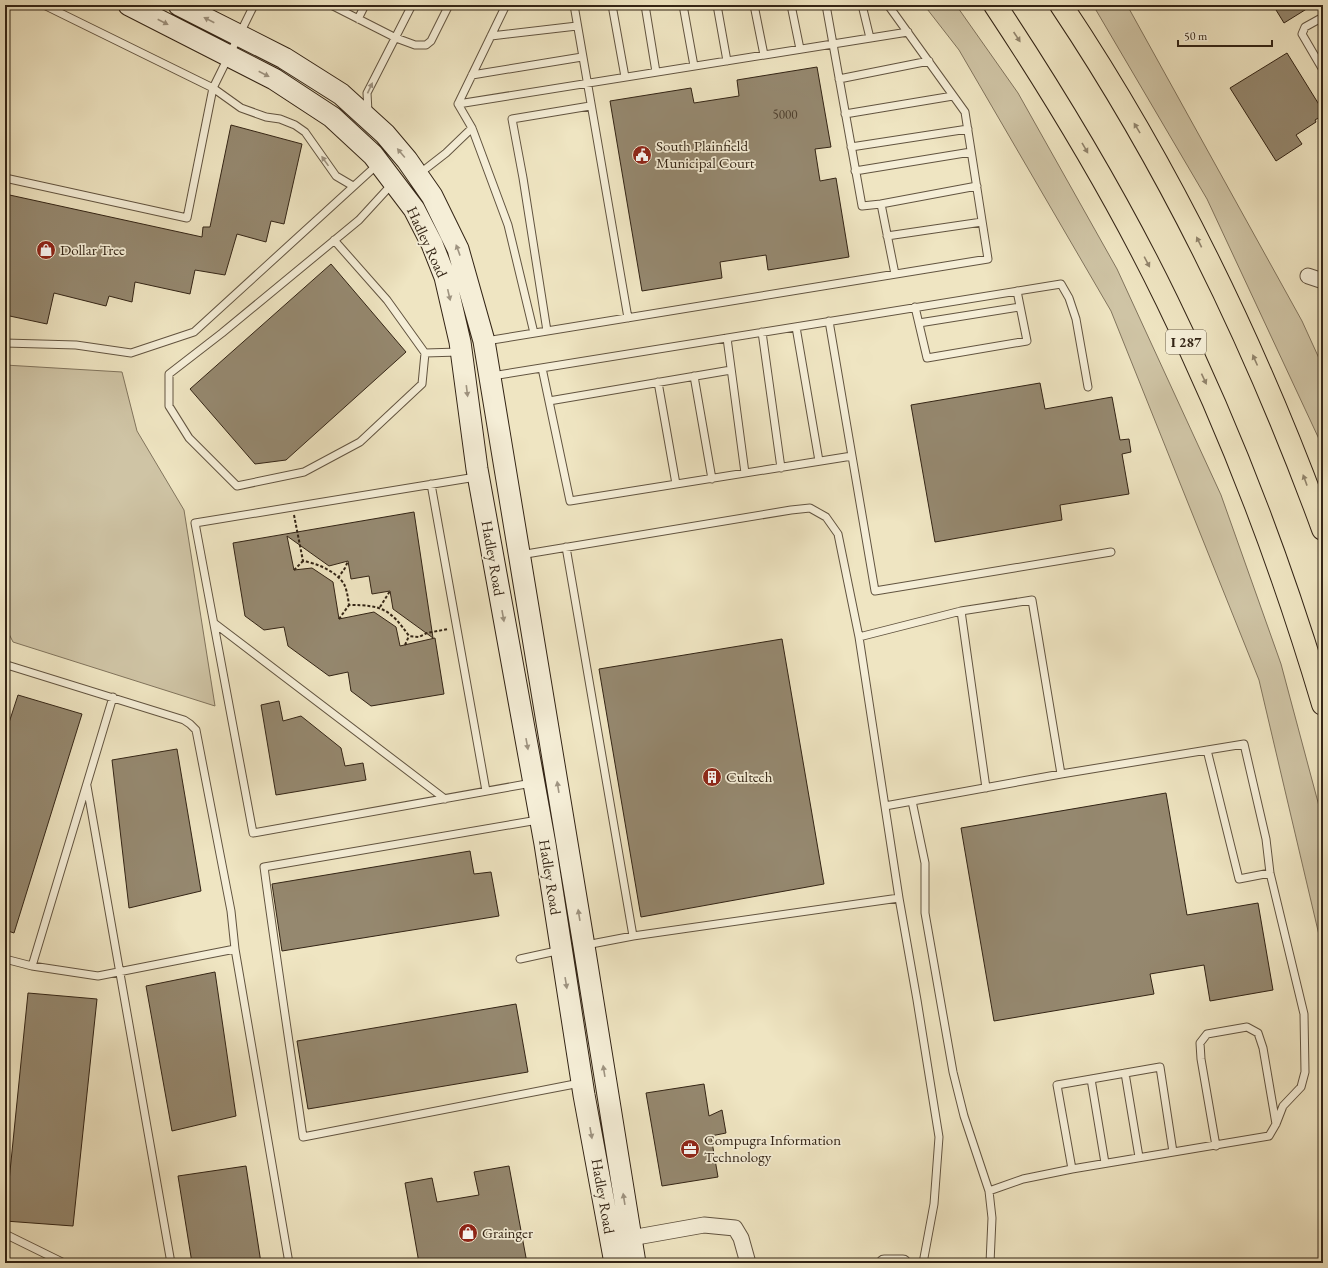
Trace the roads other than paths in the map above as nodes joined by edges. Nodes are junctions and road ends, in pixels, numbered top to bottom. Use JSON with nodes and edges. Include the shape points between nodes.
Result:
{"nodes":[{"id":1,"x":44,"y":5,"type":"edge"},
{"id":2,"x":129,"y":5,"type":"edge"},
{"id":3,"x":179,"y":5,"type":"edge"},
{"id":4,"x":254,"y":5,"type":"edge"},
{"id":5,"x":331,"y":5,"type":"edge"},
{"id":6,"x":365,"y":5,"type":"edge"},
{"id":7,"x":412,"y":5,"type":"edge"},
{"id":8,"x":449,"y":5,"type":"edge"},
{"id":9,"x":506,"y":5,"type":"edge"},
{"id":10,"x":574,"y":5,"type":"edge"},
{"id":11,"x":612,"y":5,"type":"edge"},
{"id":12,"x":645,"y":5,"type":"edge"},
{"id":13,"x":683,"y":5,"type":"edge"},
{"id":14,"x":717,"y":5,"type":"edge"},
{"id":15,"x":754,"y":5,"type":"edge"},
{"id":16,"x":791,"y":5,"type":"edge"},
{"id":17,"x":826,"y":5,"type":"edge"},
{"id":18,"x":862,"y":5,"type":"edge"},
{"id":19,"x":888,"y":5,"type":"edge"},
{"id":20,"x":995,"y":5,"type":"edge"},
{"id":21,"x":1061,"y":5,"type":"edge"},
{"id":22,"x":1323,"y":17,"type":"edge"},
{"id":23,"x":358,"y":19,"type":"junction"},
{"id":24,"x":577,"y":26,"type":"junction"},
{"id":25,"x":908,"y":32,"type":"junction"},
{"id":26,"x":239,"y":35,"type":"junction"},
{"id":27,"x":491,"y":36,"type":"junction"},
{"id":28,"x":396,"y":38,"type":"junction"},
{"id":29,"x":870,"y":38,"type":"junction"},
{"id":30,"x":832,"y":44,"type":"junction"},
{"id":31,"x":800,"y":49,"type":"junction"},
{"id":32,"x":764,"y":55,"type":"junction"},
{"id":33,"x":229,"y":56,"type":"junction"},
{"id":34,"x":582,"y":57,"type":"junction"},
{"id":35,"x":1320,"y":57,"type":"edge"},
{"id":36,"x":727,"y":61,"type":"junction"},
{"id":37,"x":928,"y":61,"type":"junction"},
{"id":38,"x":694,"y":66,"type":"junction"},
{"id":39,"x":1323,"y":70,"type":"edge"},
{"id":40,"x":656,"y":72,"type":"junction"},
{"id":41,"x":472,"y":75,"type":"junction"},
{"id":42,"x":625,"y":77,"type":"junction"},
{"id":43,"x":839,"y":79,"type":"junction"},
{"id":44,"x":586,"y":83,"type":"junction"},
{"id":45,"x":213,"y":88,"type":"junction"},
{"id":46,"x":953,"y":96,"type":"junction"},
{"id":47,"x":458,"y":104,"type":"junction"},
{"id":48,"x":590,"y":106,"type":"junction"},
{"id":49,"x":845,"y":114,"type":"junction"},
{"id":50,"x":374,"y":125,"type":"junction"},
{"id":51,"x":472,"y":128,"type":"junction"},
{"id":52,"x":968,"y":129,"type":"junction"},
{"id":53,"x":851,"y":147,"type":"junction"},
{"id":54,"x":971,"y":152,"type":"junction"},
{"id":55,"x":379,"y":163,"type":"junction"},
{"id":56,"x":855,"y":171,"type":"junction"},
{"id":57,"x":417,"y":176,"type":"junction"},
{"id":58,"x":5,"y":178,"type":"edge"},
{"id":59,"x":393,"y":182,"type":"junction"},
{"id":60,"x":353,"y":186,"type":"junction"},
{"id":61,"x":977,"y":186,"type":"junction"},
{"id":62,"x":881,"y":204,"type":"junction"},
{"id":63,"x":982,"y":222,"type":"junction"},
{"id":64,"x":887,"y":236,"type":"junction"},
{"id":65,"x":334,"y":240,"type":"junction"},
{"id":66,"x":895,"y":274,"type":"junction"},
{"id":67,"x":1308,"y":276,"type":"dead end"},
{"id":68,"x":1323,"y":281,"type":"edge"},
{"id":69,"x":1017,"y":291,"type":"junction"},
{"id":70,"x":915,"y":307,"type":"junction"},
{"id":71,"x":1020,"y":307,"type":"junction"},
{"id":72,"x":628,"y":318,"type":"junction"},
{"id":73,"x":829,"y":321,"type":"junction"},
{"id":74,"x":919,"y":323,"type":"junction"},
{"id":75,"x":796,"y":326,"type":"junction"},
{"id":76,"x":547,"y":331,"type":"junction"},
{"id":77,"x":762,"y":332,"type":"junction"},
{"id":78,"x":534,"y":333,"type":"junction"},
{"id":79,"x":727,"y":338,"type":"junction"},
{"id":80,"x":484,"y":341,"type":"junction"},
{"id":81,"x":5,"y":343,"type":"edge"},
{"id":82,"x":461,"y":347,"type":"junction"},
{"id":83,"x":425,"y":352,"type":"junction"},
{"id":84,"x":542,"y":368,"type":"junction"},
{"id":85,"x":731,"y":370,"type":"junction"},
{"id":86,"x":490,"y":376,"type":"junction"},
{"id":87,"x":694,"y":376,"type":"junction"},
{"id":88,"x":658,"y":382,"type":"junction"},
{"id":89,"x":1088,"y":386,"type":"dead end"},
{"id":90,"x":549,"y":401,"type":"junction"},
{"id":91,"x":852,"y":456,"type":"junction"},
{"id":92,"x":819,"y":461,"type":"junction"},
{"id":93,"x":781,"y":468,"type":"junction"},
{"id":94,"x":745,"y":473,"type":"junction"},
{"id":95,"x":478,"y":477,"type":"junction"},
{"id":96,"x":712,"y":478,"type":"junction"},
{"id":97,"x":431,"y":484,"type":"junction"},
{"id":98,"x":676,"y":484,"type":"junction"},
{"id":99,"x":1323,"y":529,"type":"edge"},
{"id":100,"x":566,"y":547,"type":"junction"},
{"id":101,"x":1111,"y":552,"type":"dead end"},
{"id":102,"x":520,"y":555,"type":"junction"},
{"id":103,"x":961,"y":611,"type":"junction"},
{"id":104,"x":214,"y":623,"type":"junction"},
{"id":105,"x":859,"y":637,"type":"junction"},
{"id":106,"x":5,"y":665,"type":"edge"},
{"id":107,"x":113,"y":697,"type":"junction"},
{"id":108,"x":1323,"y":704,"type":"edge"},
{"id":109,"x":1207,"y":750,"type":"junction"},
{"id":110,"x":1061,"y":774,"type":"junction"},
{"id":111,"x":534,"y":783,"type":"junction"},
{"id":112,"x":87,"y":786,"type":"junction"},
{"id":113,"x":986,"y":788,"type":"junction"},
{"id":114,"x":486,"y":791,"type":"junction"},
{"id":115,"x":446,"y":799,"type":"junction"},
{"id":116,"x":912,"y":801,"type":"junction"},
{"id":117,"x":885,"y":806,"type":"junction"},
{"id":118,"x":540,"y":819,"type":"junction"},
{"id":119,"x":1270,"y":873,"type":"junction"},
{"id":120,"x":898,"y":898,"type":"junction"},
{"id":121,"x":633,"y":936,"type":"junction"},
{"id":122,"x":584,"y":946,"type":"junction"},
{"id":123,"x":235,"y":949,"type":"junction"},
{"id":124,"x":561,"y":950,"type":"junction"},
{"id":125,"x":5,"y":959,"type":"edge"},
{"id":126,"x":520,"y":959,"type":"dead end"},
{"id":127,"x":32,"y":966,"type":"junction"},
{"id":128,"x":120,"y":971,"type":"junction"},
{"id":129,"x":1125,"y":1073,"type":"junction"},
{"id":130,"x":1091,"y":1079,"type":"junction"},
{"id":131,"x":582,"y":1082,"type":"junction"},
{"id":132,"x":1276,"y":1124,"type":"junction"},
{"id":133,"x":1216,"y":1146,"type":"junction"},
{"id":134,"x":1173,"y":1152,"type":"junction"},
{"id":135,"x":1139,"y":1157,"type":"junction"},
{"id":136,"x":1105,"y":1163,"type":"junction"},
{"id":137,"x":1072,"y":1169,"type":"junction"},
{"id":138,"x":989,"y":1191,"type":"junction"},
{"id":139,"x":5,"y":1234,"type":"edge"},
{"id":140,"x":631,"y":1238,"type":"junction"},
{"id":141,"x":64,"y":1263,"type":"edge"},
{"id":142,"x":172,"y":1263,"type":"edge"},
{"id":143,"x":289,"y":1263,"type":"edge"},
{"id":144,"x":615,"y":1263,"type":"edge"},
{"id":145,"x":635,"y":1263,"type":"edge"},
{"id":146,"x":748,"y":1263,"type":"edge"},
{"id":147,"x":884,"y":1263,"type":"edge"},
{"id":148,"x":903,"y":1263,"type":"edge"},
{"id":149,"x":923,"y":1263,"type":"edge"},
{"id":150,"x":990,"y":1263,"type":"edge"}],
"edges":[{"from":1,"to":45,"type":"lane"},
{"from":2,"to":33,"type":"main road","name":"Hadley Road","one_way":true},
{"from":26,"to":3,"type":"main road","name":"Hadley Road","one_way":true},
{"from":4,"to":26,"type":"lane"},
{"from":5,"to":23,"type":"lane"},
{"from":6,"to":23,"type":"lane"},
{"from":7,"to":28,"type":"lane"},
{"from":8,"to":28,"type":"lane","via":[[431,41],[426,45],[415,45]]},
{"from":9,"to":27,"type":"lane"},
{"from":10,"to":24,"type":"lane"},
{"from":11,"to":42,"type":"lane"},
{"from":12,"to":40,"type":"lane"},
{"from":13,"to":38,"type":"lane"},
{"from":14,"to":36,"type":"lane"},
{"from":15,"to":32,"type":"lane"},
{"from":16,"to":31,"type":"lane"},
{"from":17,"to":30,"type":"lane"},
{"from":18,"to":29,"type":"lane"},
{"from":19,"to":25,"type":"lane"},
{"from":20,"to":108,"type":"highway","number":"I 287","one_way":true,"via":[[1038,69],[1085,147],[1171,308],[1242,467],[1295,613]]},
{"from":99,"to":21,"type":"highway","one_way":true,"via":[[1251,350],[1197,239],[1145,141]]},
{"from":22,"to":35,"type":"lane","via":[[1306,27],[1302,34]]},
{"from":23,"to":28,"type":"lane"},
{"from":24,"to":27,"type":"lane"},
{"from":24,"to":34,"type":"lane"},
{"from":25,"to":29,"type":"lane"},
{"from":25,"to":37,"type":"lane"},
{"from":26,"to":33,"type":"lane"},
{"from":26,"to":50,"type":"main road","name":"Hadley Road","via":[[284,58],[341,94]]},
{"from":27,"to":41,"type":"lane"},
{"from":50,"to":28,"type":"lane","one_way":true,"via":[[367,111],[367,93]]},
{"from":29,"to":30,"type":"lane"},
{"from":30,"to":31,"type":"lane"},
{"from":30,"to":43,"type":"lane"},
{"from":31,"to":32,"type":"lane"},
{"from":32,"to":36,"type":"lane"},
{"from":33,"to":45,"type":"lane"},
{"from":33,"to":55,"type":"main road","name":"Hadley Road","one_way":true,"via":[[274,79],[332,117]]},
{"from":34,"to":41,"type":"lane"},
{"from":34,"to":44,"type":"lane"},
{"from":35,"to":39,"type":"lane"},
{"from":36,"to":38,"type":"lane"},
{"from":37,"to":43,"type":"lane"},
{"from":37,"to":46,"type":"lane"},
{"from":38,"to":40,"type":"lane"},
{"from":40,"to":42,"type":"lane"},
{"from":41,"to":47,"type":"lane"},
{"from":42,"to":44,"type":"lane"},
{"from":43,"to":49,"type":"lane"},
{"from":44,"to":47,"type":"lane"},
{"from":44,"to":48,"type":"lane"},
{"from":45,"to":58,"type":"lane","via":[[188,218]]},
{"from":60,"to":45,"type":"lane","one_way":true,"via":[[336,176],[305,132],[280,119],[241,108]]},
{"from":46,"to":49,"type":"lane"},
{"from":46,"to":52,"type":"lane","via":[[965,112]]},
{"from":47,"to":51,"type":"lane"},
{"from":48,"to":72,"type":"lane"},
{"from":48,"to":76,"type":"lane","via":[[512,119]]},
{"from":49,"to":53,"type":"lane"},
{"from":57,"to":50,"type":"main road","name":"Hadley Road","one_way":true,"via":[[407,160]]},
{"from":51,"to":57,"type":"lane"},
{"from":51,"to":78,"type":"lane","via":[[508,225]]},
{"from":52,"to":53,"type":"lane"},
{"from":52,"to":54,"type":"lane"},
{"from":53,"to":56,"type":"lane"},
{"from":54,"to":56,"type":"lane"},
{"from":54,"to":61,"type":"lane"},
{"from":55,"to":59,"type":"main road","name":"Hadley Road"},
{"from":55,"to":60,"type":"lane"},
{"from":56,"to":62,"type":"lane","via":[[862,206]]},
{"from":80,"to":57,"type":"main road","name":"Hadley Road","one_way":true,"via":[[458,249],[432,196]]},
{"from":59,"to":65,"type":"lane","via":[[359,220]]},
{"from":59,"to":82,"type":"main road","name":"Hadley Road","one_way":true,"via":[[414,209],[432,244],[445,277]]},
{"from":60,"to":81,"type":"lane","via":[[194,332],[131,353],[76,345]]},
{"from":61,"to":62,"type":"lane"},
{"from":61,"to":63,"type":"lane"},
{"from":62,"to":64,"type":"lane"},
{"from":63,"to":64,"type":"lane"},
{"from":63,"to":66,"type":"lane","via":[[988,259]]},
{"from":64,"to":66,"type":"lane"},
{"from":65,"to":83,"type":"lane","via":[[387,300]]},
{"from":65,"to":83,"type":"lane","via":[[169,374],[169,406],[189,438],[237,486],[304,472],[360,442],[422,384]]},
{"from":66,"to":72,"type":"lane"},
{"from":67,"to":68,"type":"street"},
{"from":69,"to":70,"type":"lane"},
{"from":69,"to":71,"type":"lane"},
{"from":69,"to":89,"type":"lane","via":[[1060,284],[1069,298],[1076,319]]},
{"from":70,"to":73,"type":"lane"},
{"from":70,"to":74,"type":"lane"},
{"from":71,"to":74,"type":"lane"},
{"from":71,"to":74,"type":"lane","via":[[1027,341],[927,358]]},
{"from":72,"to":76,"type":"lane"},
{"from":73,"to":75,"type":"lane"},
{"from":73,"to":91,"type":"lane"},
{"from":75,"to":77,"type":"lane"},
{"from":75,"to":92,"type":"lane"},
{"from":76,"to":78,"type":"lane"},
{"from":77,"to":79,"type":"lane"},
{"from":77,"to":93,"type":"lane"},
{"from":78,"to":80,"type":"lane"},
{"from":79,"to":84,"type":"lane"},
{"from":79,"to":85,"type":"lane"},
{"from":80,"to":82,"type":"main road"},
{"from":80,"to":86,"type":"main road","name":"Hadley Road"},
{"from":82,"to":83,"type":"lane"},
{"from":82,"to":95,"type":"main road","name":"Hadley Road","one_way":true},
{"from":84,"to":86,"type":"lane"},
{"from":84,"to":90,"type":"lane"},
{"from":85,"to":87,"type":"lane"},
{"from":85,"to":94,"type":"lane"},
{"from":86,"to":102,"type":"main road","name":"Hadley Road"},
{"from":87,"to":88,"type":"lane"},
{"from":87,"to":96,"type":"lane"},
{"from":88,"to":90,"type":"lane"},
{"from":88,"to":98,"type":"lane"},
{"from":90,"to":98,"type":"lane","via":[[570,501]]},
{"from":91,"to":92,"type":"lane"},
{"from":91,"to":101,"type":"lane","via":[[875,591]]},
{"from":92,"to":93,"type":"lane"},
{"from":93,"to":94,"type":"lane"},
{"from":94,"to":96,"type":"lane"},
{"from":95,"to":97,"type":"lane"},
{"from":95,"to":111,"type":"main road","name":"Hadley Road","one_way":true},
{"from":96,"to":98,"type":"lane"},
{"from":97,"to":104,"type":"lane","via":[[195,523]]},
{"from":97,"to":114,"type":"lane"},
{"from":100,"to":102,"type":"lane"},
{"from":100,"to":105,"type":"lane","via":[[810,508],[826,517],[838,534]]},
{"from":100,"to":121,"type":"lane"},
{"from":122,"to":102,"type":"main road","name":"Hadley Road","one_way":true},
{"from":103,"to":105,"type":"lane"},
{"from":103,"to":110,"type":"lane","via":[[1032,600]]},
{"from":103,"to":113,"type":"lane"},
{"from":104,"to":115,"type":"lane"},
{"from":104,"to":115,"type":"lane","via":[[253,833]]},
{"from":105,"to":117,"type":"lane"},
{"from":106,"to":107,"type":"lane"},
{"from":107,"to":112,"type":"lane"},
{"from":107,"to":123,"type":"lane","via":[[184,720],[196,730],[231,911]]},
{"from":109,"to":110,"type":"lane"},
{"from":109,"to":119,"type":"lane","via":[[1239,879]]},
{"from":109,"to":119,"type":"lane","via":[[1244,744],[1266,839]]},
{"from":110,"to":113,"type":"lane"},
{"from":111,"to":114,"type":"lane"},
{"from":111,"to":118,"type":"main road","name":"Hadley Road"},
{"from":112,"to":127,"type":"lane"},
{"from":112,"to":128,"type":"lane"},
{"from":113,"to":116,"type":"lane"},
{"from":114,"to":115,"type":"lane"},
{"from":116,"to":117,"type":"lane"},
{"from":116,"to":138,"type":"lane","via":[[925,863],[925,913],[953,1072],[964,1116]]},
{"from":117,"to":120,"type":"lane"},
{"from":118,"to":124,"type":"main road","name":"Hadley Road"},
{"from":118,"to":131,"type":"lane","via":[[264,867],[303,1137]]},
{"from":119,"to":132,"type":"lane","via":[[1304,1014],[1305,1072],[1302,1087],[1283,1106]]},
{"from":120,"to":121,"type":"lane"},
{"from":120,"to":149,"type":"lane","via":[[939,1137],[934,1204]]},
{"from":121,"to":122,"type":"lane"},
{"from":140,"to":122,"type":"main road","name":"Hadley Road","one_way":true},
{"from":123,"to":128,"type":"lane"},
{"from":123,"to":143,"type":"lane"},
{"from":124,"to":126,"type":"lane"},
{"from":124,"to":131,"type":"main road","name":"Hadley Road","one_way":true},
{"from":125,"to":127,"type":"lane"},
{"from":127,"to":128,"type":"lane","via":[[98,976]]},
{"from":128,"to":142,"type":"lane"},
{"from":129,"to":130,"type":"lane"},
{"from":129,"to":134,"type":"lane","via":[[1160,1067]]},
{"from":129,"to":135,"type":"lane"},
{"from":130,"to":136,"type":"lane"},
{"from":130,"to":137,"type":"lane","via":[[1057,1085]]},
{"from":131,"to":144,"type":"main road","name":"Hadley Road","one_way":true},
{"from":132,"to":133,"type":"lane","via":[[1269,1136]]},
{"from":132,"to":133,"type":"lane","via":[[1258,1033],[1247,1027],[1207,1034],[1200,1043],[1201,1060]]},
{"from":133,"to":134,"type":"lane"},
{"from":134,"to":135,"type":"lane"},
{"from":135,"to":136,"type":"lane"},
{"from":136,"to":137,"type":"lane"},
{"from":137,"to":138,"type":"lane"},
{"from":138,"to":150,"type":"lane","via":[[992,1218]]},
{"from":139,"to":141,"type":"lane"},
{"from":140,"to":145,"type":"main road","name":"Hadley Road"},
{"from":140,"to":146,"type":"street","via":[[704,1225],[735,1228],[741,1238]]},
{"from":147,"to":148,"type":"street"}]}
